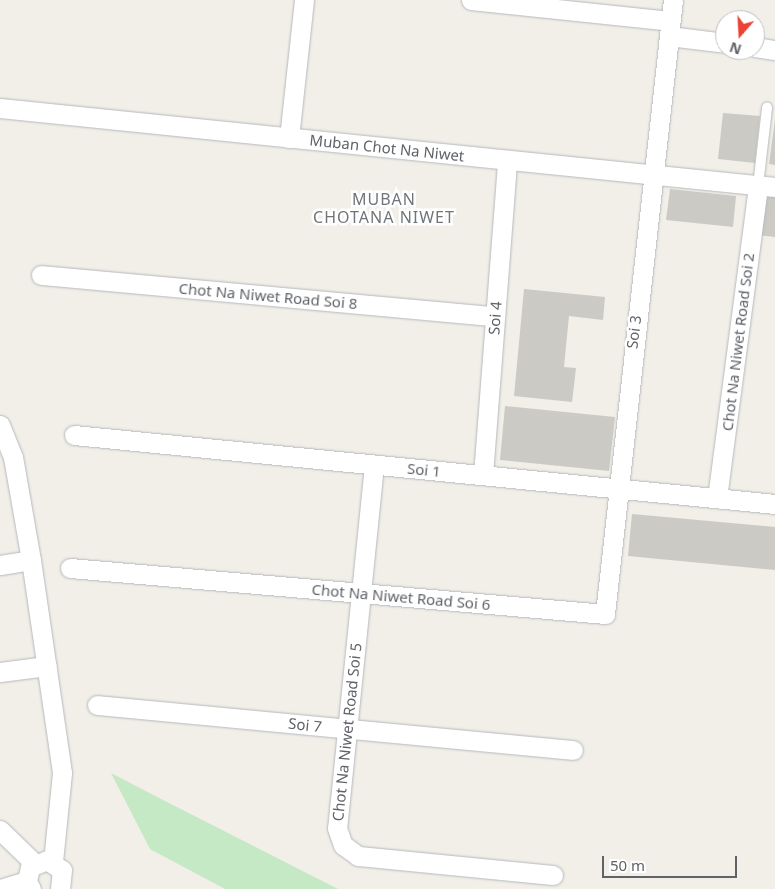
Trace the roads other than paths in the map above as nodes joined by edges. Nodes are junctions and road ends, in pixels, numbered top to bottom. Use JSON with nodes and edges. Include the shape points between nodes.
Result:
{"nodes":[{"id":1,"x":304,"y":0,"type":"edge"},
{"id":2,"x":471,"y":0,"type":"edge"},
{"id":3,"x":673,"y":0,"type":"edge"},
{"id":4,"x":670,"y":29,"type":"junction"},
{"id":5,"x":715,"y":41,"type":"edge"},
{"id":6,"x":0,"y":108,"type":"edge"},
{"id":7,"x":767,"y":108,"type":"dead end"},
{"id":8,"x":289,"y":138,"type":"junction"},
{"id":9,"x":507,"y":160,"type":"junction"},
{"id":10,"x":652,"y":175,"type":"junction"},
{"id":11,"x":767,"y":186,"type":"edge"},
{"id":12,"x":41,"y":275,"type":"dead end"},
{"id":13,"x":495,"y":316,"type":"junction"},
{"id":14,"x":0,"y":425,"type":"edge"},
{"id":15,"x":74,"y":435,"type":"dead end"},
{"id":16,"x":6,"y":458,"type":"edge"},
{"id":17,"x":374,"y":464,"type":"junction"},
{"id":18,"x":483,"y":476,"type":"junction"},
{"id":19,"x":616,"y":489,"type":"junction"},
{"id":20,"x":718,"y":498,"type":"junction"},
{"id":21,"x":775,"y":504,"type":"edge"},
{"id":22,"x":31,"y":560,"type":"junction"},
{"id":23,"x":0,"y":564,"type":"edge"},
{"id":24,"x":70,"y":568,"type":"dead end"},
{"id":25,"x":361,"y":593,"type":"junction"},
{"id":26,"x":47,"y":666,"type":"junction"},
{"id":27,"x":0,"y":672,"type":"edge"},
{"id":28,"x":97,"y":705,"type":"dead end"},
{"id":29,"x":347,"y":729,"type":"junction"},
{"id":30,"x":572,"y":750,"type":"dead end"},
{"id":31,"x":0,"y":830,"type":"edge"},
{"id":32,"x":54,"y":861,"type":"junction"},
{"id":33,"x":34,"y":863,"type":"junction"},
{"id":34,"x":553,"y":875,"type":"dead end"},
{"id":35,"x":29,"y":885,"type":"edge"},
{"id":36,"x":0,"y":889,"type":"edge"},
{"id":37,"x":60,"y":889,"type":"edge"}],
"edges":[{"from":1,"to":8,"type":"street"},
{"from":2,"to":4,"type":"street"},
{"from":3,"to":4,"type":"street","name":"Soi 3"},
{"from":4,"to":5,"type":"street"},
{"from":4,"to":10,"type":"street","name":"Soi 3"},
{"from":6,"to":8,"type":"street","name":"Muban Chot Na Niwet"},
{"from":7,"to":11,"type":"lane"},
{"from":8,"to":9,"type":"street","name":"Muban Chot Na Niwet"},
{"from":9,"to":10,"type":"street","name":"Muban Chot Na Niwet"},
{"from":9,"to":13,"type":"street","name":"Soi 4"},
{"from":10,"to":11,"type":"street","name":"Muban Chot Na Niwet"},
{"from":10,"to":19,"type":"street","name":"Soi 3"},
{"from":11,"to":20,"type":"street","name":"Chot Na Niwet Road Soi 2"},
{"from":12,"to":13,"type":"street","name":"Chot Na Niwet Road Soi 8"},
{"from":13,"to":18,"type":"street","name":"Soi 4"},
{"from":14,"to":16,"type":"street"},
{"from":15,"to":17,"type":"street","name":"Soi 1"},
{"from":16,"to":22,"type":"street"},
{"from":17,"to":18,"type":"street","name":"Soi 1"},
{"from":17,"to":25,"type":"street","name":"Chot Na Niwet Road Soi 5"},
{"from":18,"to":19,"type":"street","name":"Soi 1"},
{"from":19,"to":20,"type":"street","name":"Soi 1"},
{"from":19,"to":25,"type":"street","name":"Chot Na Niwet Road Soi 6","via":[[605,614]]},
{"from":20,"to":21,"type":"street","name":"Soi 1"},
{"from":22,"to":23,"type":"street"},
{"from":22,"to":26,"type":"street"},
{"from":24,"to":25,"type":"street","name":"Chot Na Niwet Road Soi 6"},
{"from":25,"to":29,"type":"street","name":"Chot Na Niwet Road Soi 5"},
{"from":26,"to":27,"type":"street"},
{"from":26,"to":32,"type":"street","via":[[62,773]]},
{"from":28,"to":29,"type":"street","name":"Soi 7"},
{"from":29,"to":30,"type":"street","name":"Soi 7"},
{"from":29,"to":34,"type":"street","name":"Chot Na Niwet Road Soi 5","via":[[337,828],[343,845],[358,856]]},
{"from":31,"to":33,"type":"street"},
{"from":32,"to":33,"type":"street"},
{"from":32,"to":37,"type":"street","via":[[64,876]]},
{"from":33,"to":35,"type":"street"},
{"from":35,"to":36,"type":"street"}]}
